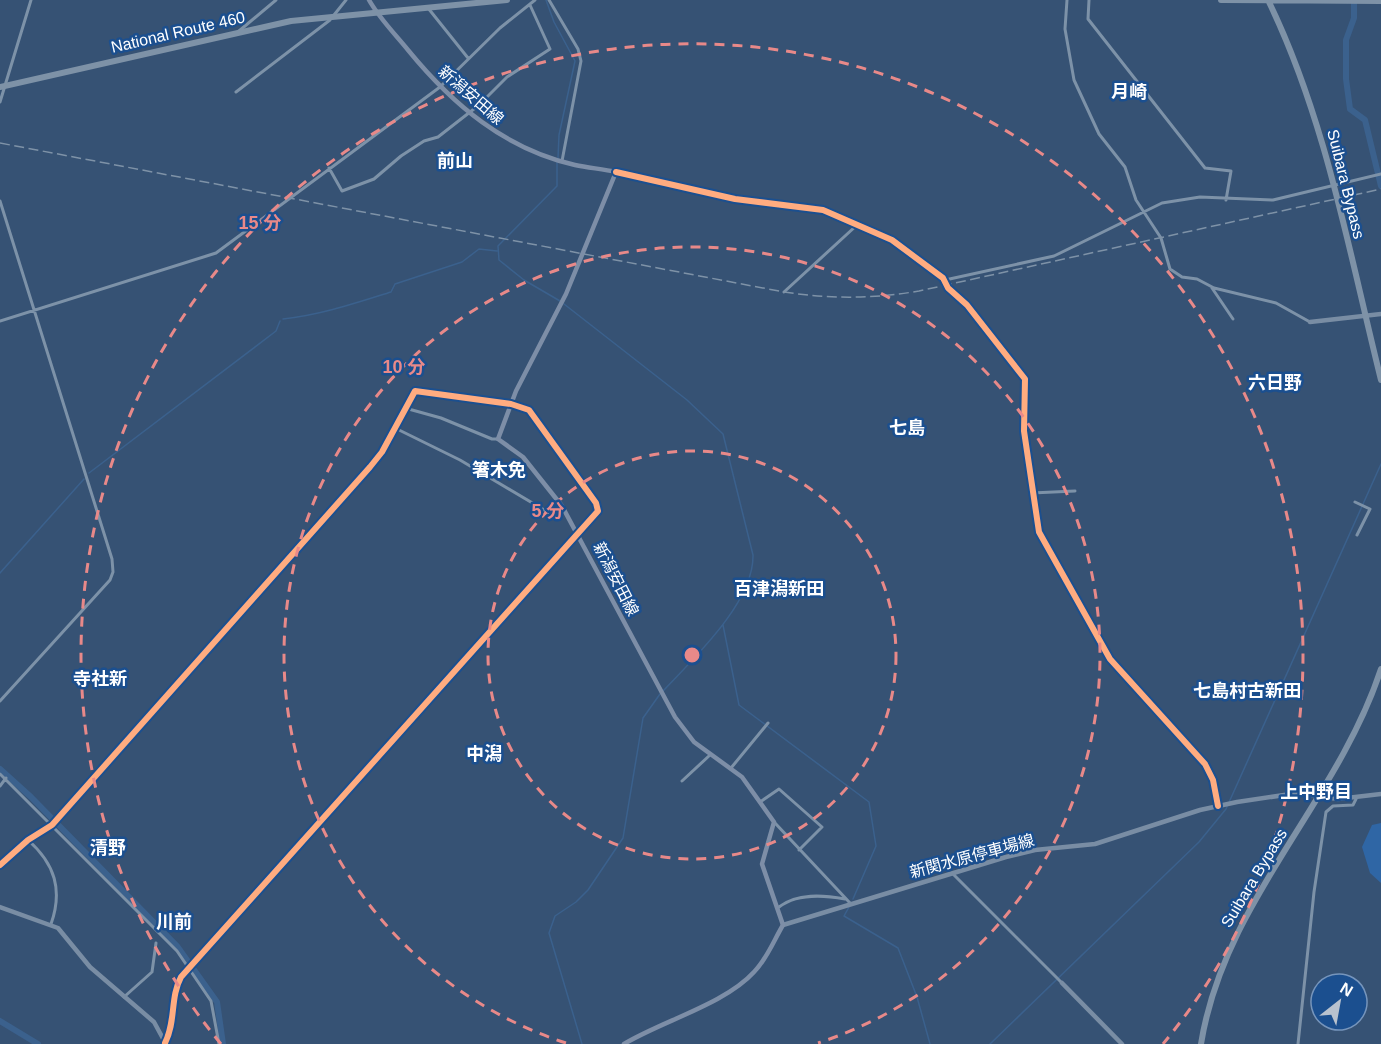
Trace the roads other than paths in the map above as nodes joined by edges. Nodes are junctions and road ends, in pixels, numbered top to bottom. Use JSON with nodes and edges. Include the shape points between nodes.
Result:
{"nodes":[{"id":1,"x":31,"y":0,"type":"edge"},
{"id":2,"x":276,"y":0,"type":"edge"},
{"id":3,"x":346,"y":0,"type":"edge"},
{"id":4,"x":369,"y":0,"type":"edge"},
{"id":5,"x":507,"y":0,"type":"edge"},
{"id":6,"x":535,"y":0,"type":"edge"},
{"id":7,"x":549,"y":0,"type":"edge"},
{"id":8,"x":1067,"y":0,"type":"edge"},
{"id":9,"x":1089,"y":0,"type":"edge"},
{"id":10,"x":1221,"y":0,"type":"edge"},
{"id":11,"x":1249,"y":0,"type":"edge"},
{"id":12,"x":1268,"y":0,"type":"edge"},
{"id":13,"x":1290,"y":1,"type":"edge"},
{"id":14,"x":1330,"y":1,"type":"edge"},
{"id":15,"x":1368,"y":1,"type":"edge"},
{"id":16,"x":1381,"y":1,"type":"edge"},
{"id":17,"x":530,"y":5,"type":"junction"},
{"id":18,"x":428,"y":8,"type":"junction"},
{"id":19,"x":378,"y":13,"type":"junction"},
{"id":20,"x":334,"y":16,"type":"junction"},
{"id":21,"x":1280,"y":23,"type":"junction"},
{"id":22,"x":238,"y":32,"type":"junction"},
{"id":23,"x":468,"y":58,"type":"junction"},
{"id":24,"x":2,"y":87,"type":"edge"},
{"id":25,"x":440,"y":87,"type":"junction"},
{"id":26,"x":236,"y":92,"type":"dead end"},
{"id":27,"x":0,"y":102,"type":"edge"},
{"id":28,"x":469,"y":112,"type":"junction"},
{"id":29,"x":562,"y":161,"type":"junction"},
{"id":30,"x":329,"y":168,"type":"junction"},
{"id":31,"x":616,"y":171,"type":"junction"},
{"id":32,"x":1381,"y":174,"type":"edge"},
{"id":33,"x":1226,"y":200,"type":"junction"},
{"id":34,"x":0,"y":201,"type":"edge"},
{"id":35,"x":1145,"y":211,"type":"junction"},
{"id":36,"x":857,"y":225,"type":"junction"},
{"id":37,"x":945,"y":280,"type":"junction"},
{"id":38,"x":1211,"y":287,"type":"junction"},
{"id":39,"x":784,"y":292,"type":"dead end"},
{"id":40,"x":34,"y":310,"type":"junction"},
{"id":41,"x":1381,"y":314,"type":"edge"},
{"id":42,"x":1233,"y":320,"type":"dead end"},
{"id":43,"x":0,"y":321,"type":"edge"},
{"id":44,"x":1312,"y":322,"type":"joint"},
{"id":45,"x":1381,"y":380,"type":"edge"},
{"id":46,"x":511,"y":404,"type":"junction"},
{"id":47,"x":405,"y":408,"type":"junction"},
{"id":48,"x":395,"y":428,"type":"junction"},
{"id":49,"x":498,"y":439,"type":"junction"},
{"id":50,"x":1075,"y":490,"type":"dead end"},
{"id":51,"x":1032,"y":493,"type":"junction"},
{"id":52,"x":1355,"y":502,"type":"dead end"},
{"id":53,"x":562,"y":506,"type":"junction"},
{"id":54,"x":578,"y":533,"type":"junction"},
{"id":55,"x":1358,"y":535,"type":"dead end"},
{"id":56,"x":1381,"y":669,"type":"edge"},
{"id":57,"x":0,"y":701,"type":"edge"},
{"id":58,"x":767,"y":724,"type":"dead end"},
{"id":59,"x":710,"y":755,"type":"junction"},
{"id":60,"x":730,"y":768,"type":"junction"},
{"id":61,"x":0,"y":774,"type":"edge"},
{"id":62,"x":6,"y":778,"type":"junction"},
{"id":63,"x":682,"y":781,"type":"dead end"},
{"id":64,"x":0,"y":786,"type":"edge"},
{"id":65,"x":1381,"y":794,"type":"edge"},
{"id":66,"x":1321,"y":796,"type":"junction"},
{"id":67,"x":1356,"y":799,"type":"junction"},
{"id":68,"x":759,"y":803,"type":"junction"},
{"id":69,"x":1220,"y":806,"type":"junction"},
{"id":70,"x":774,"y":822,"type":"junction"},
{"id":71,"x":54,"y":823,"type":"junction"},
{"id":72,"x":28,"y":840,"type":"junction"},
{"id":73,"x":799,"y":850,"type":"junction"},
{"id":74,"x":0,"y":865,"type":"edge"},
{"id":75,"x":952,"y":874,"type":"junction"},
{"id":76,"x":848,"y":901,"type":"junction"},
{"id":77,"x":0,"y":907,"type":"edge"},
{"id":78,"x":778,"y":907,"type":"junction"},
{"id":79,"x":51,"y":924,"type":"junction"},
{"id":80,"x":783,"y":925,"type":"junction"},
{"id":81,"x":156,"y":943,"type":"dead end"},
{"id":82,"x":190,"y":966,"type":"junction"},
{"id":83,"x":1062,"y":983,"type":"joint"},
{"id":84,"x":124,"y":997,"type":"junction"},
{"id":85,"x":165,"y":1043,"type":"edge"},
{"id":86,"x":219,"y":1044,"type":"edge"},
{"id":87,"x":624,"y":1044,"type":"edge"},
{"id":88,"x":1122,"y":1044,"type":"edge"},
{"id":89,"x":1201,"y":1044,"type":"edge"},
{"id":90,"x":1298,"y":1044,"type":"edge"}],
"edges":[{"from":1,"to":24,"type":"street"},
{"from":2,"to":22,"type":"street"},
{"from":3,"to":20,"type":"street"},
{"from":4,"to":19,"type":"main road","name":"新潟安田線"},
{"from":5,"to":18,"type":"highway","name":"National Route 460"},
{"from":6,"to":17,"type":"street"},
{"from":7,"to":29,"type":"street","via":[[581,61]]},
{"from":8,"to":35,"type":"street","via":[[1065,29],[1074,80],[1099,134],[1125,167],[1136,200]]},
{"from":9,"to":33,"type":"street","via":[[1088,19],[1205,168],[1231,171]]},
{"from":10,"to":11,"type":"highway"},
{"from":11,"to":12,"type":"highway"},
{"from":12,"to":13,"type":"highway"},
{"from":12,"to":21,"type":"highway","name":"Suibara Bypass"},
{"from":13,"to":14,"type":"highway"},
{"from":13,"to":21,"type":"highway","via":[[1278,8]]},
{"from":14,"to":15,"type":"highway"},
{"from":15,"to":16,"type":"highway"},
{"from":17,"to":23,"type":"street"},
{"from":17,"to":28,"type":"street","via":[[550,49],[507,77]]},
{"from":18,"to":19,"type":"highway","name":"National Route 460"},
{"from":18,"to":23,"type":"street"},
{"from":19,"to":20,"type":"highway","name":"National Route 460"},
{"from":19,"to":25,"type":"main road","name":"新潟安田線"},
{"from":20,"to":22,"type":"highway","name":"National Route 460"},
{"from":20,"to":26,"type":"street"},
{"from":21,"to":45,"type":"highway","name":"Suibara Bypass","via":[[1313,111]]},
{"from":22,"to":24,"type":"highway","name":"National Route 460"},
{"from":23,"to":25,"type":"street"},
{"from":24,"to":27,"type":"street"},
{"from":25,"to":28,"type":"main road","name":"新潟安田線"},
{"from":25,"to":30,"type":"street"},
{"from":28,"to":29,"type":"main road","name":"新潟安田線","via":[[504,138]]},
{"from":28,"to":30,"type":"street","via":[[438,137],[424,141],[364,183],[342,191]]},
{"from":29,"to":31,"type":"main road","name":"新潟安田線"},
{"from":30,"to":40,"type":"street","via":[[216,253]]},
{"from":31,"to":36,"type":"street","via":[[735,199],[823,210]]},
{"from":31,"to":46,"type":"main road","via":[[564,300]]},
{"from":32,"to":33,"type":"street","via":[[1282,198]]},
{"from":33,"to":35,"type":"street","via":[[1200,197],[1171,201]]},
{"from":34,"to":40,"type":"street"},
{"from":35,"to":37,"type":"street","via":[[1054,256]]},
{"from":35,"to":38,"type":"street","via":[[1161,238],[1170,269],[1182,278],[1197,279]]},
{"from":36,"to":37,"type":"street","via":[[908,249]]},
{"from":36,"to":39,"type":"street"},
{"from":37,"to":51,"type":"street","via":[[1026,379],[1024,431]]},
{"from":38,"to":42,"type":"street"},
{"from":38,"to":44,"type":"street","via":[[1276,303]]},
{"from":40,"to":43,"type":"street"},
{"from":40,"to":57,"type":"street","via":[[113,572],[110,580]]},
{"from":41,"to":44,"type":"main road"},
{"from":46,"to":47,"type":"street","via":[[420,390],[415,391]]},
{"from":46,"to":49,"type":"main road"},
{"from":46,"to":54,"type":"street","via":[[529,410],[598,506]]},
{"from":47,"to":48,"type":"street"},
{"from":47,"to":49,"type":"street"},
{"from":48,"to":53,"type":"street","via":[[460,460],[550,514]]},
{"from":48,"to":71,"type":"street","via":[[370,467]]},
{"from":49,"to":53,"type":"main road","name":"新潟安田線","via":[[523,457]]},
{"from":50,"to":51,"type":"street"},
{"from":51,"to":69,"type":"street","via":[[1039,532],[1096,635],[1121,672],[1205,764]]},
{"from":52,"to":55,"type":"street","via":[[1370,509]]},
{"from":53,"to":54,"type":"main road","name":"新潟安田線"},
{"from":54,"to":59,"type":"main road","name":"新潟安田線","via":[[666,703],[694,742]]},
{"from":54,"to":82,"type":"street"},
{"from":56,"to":66,"type":"highway","name":"Suibara Bypass","via":[[1355,735]]},
{"from":58,"to":60,"type":"street"},
{"from":59,"to":60,"type":"main road","name":"新潟安田線"},
{"from":59,"to":63,"type":"street"},
{"from":60,"to":68,"type":"main road","name":"新潟安田線","via":[[742,777]]},
{"from":61,"to":62,"type":"street"},
{"from":62,"to":64,"type":"street"},
{"from":62,"to":71,"type":"street"},
{"from":65,"to":67,"type":"main road","name":"新関水原停車場線"},
{"from":66,"to":67,"type":"main road","name":"新関水原停車場線"},
{"from":66,"to":69,"type":"main road","name":"新関水原停車場線","via":[[1286,794]]},
{"from":66,"to":89,"type":"highway","name":"Suibara Bypass","via":[[1266,879],[1235,935],[1214,990]]},
{"from":67,"to":90,"type":"street","via":[[1353,805],[1333,806],[1326,812]]},
{"from":68,"to":70,"type":"main road","name":"新潟安田線"},
{"from":68,"to":73,"type":"street","via":[[779,789],[822,827]]},
{"from":69,"to":75,"type":"main road","name":"新関水原停車場線","via":[[1095,844],[1035,850]]},
{"from":70,"to":73,"type":"street"},
{"from":70,"to":78,"type":"main road","via":[[762,861]]},
{"from":71,"to":72,"type":"street"},
{"from":71,"to":82,"type":"street"},
{"from":72,"to":74,"type":"street"},
{"from":72,"to":79,"type":"street","via":[[55,881],[58,901]]},
{"from":73,"to":76,"type":"street"},
{"from":75,"to":76,"type":"main road","name":"新関水原停車場線"},
{"from":75,"to":83,"type":"street"},
{"from":76,"to":78,"type":"street","via":[[801,897]]},
{"from":76,"to":80,"type":"main road","name":"新関水原停車場線"},
{"from":77,"to":79,"type":"main road"},
{"from":78,"to":80,"type":"main road"},
{"from":79,"to":84,"type":"main road"},
{"from":80,"to":87,"type":"main road","via":[[760,965],[745,981]]},
{"from":81,"to":84,"type":"street","via":[[152,972]]},
{"from":82,"to":85,"type":"street","via":[[176,985],[173,1017]]},
{"from":82,"to":86,"type":"street","via":[[211,1001]]},
{"from":83,"to":88,"type":"main road"},
{"from":84,"to":85,"type":"main road","via":[[154,1022]]}]}
